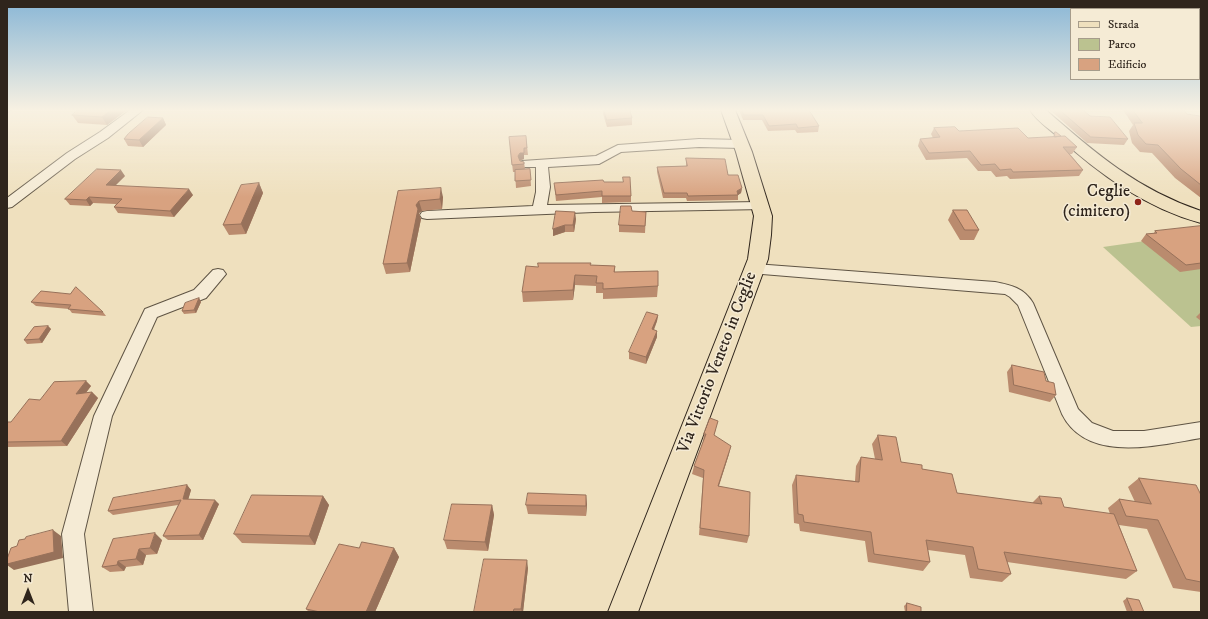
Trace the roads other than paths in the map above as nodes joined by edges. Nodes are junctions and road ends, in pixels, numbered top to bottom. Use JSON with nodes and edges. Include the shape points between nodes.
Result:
{"nodes":[{"id":1,"x":98,"y":139,"type":"edge"},
{"id":2,"x":739,"y":139,"type":"edge"},
{"id":3,"x":1070,"y":139,"type":"edge"},
{"id":4,"x":741,"y":144,"type":"junction"},
{"id":5,"x":526,"y":164,"type":"edge"},
{"id":6,"x":542,"y":164,"type":"junction"},
{"id":7,"x":7,"y":204,"type":"edge"},
{"id":8,"x":760,"y":206,"type":"junction"},
{"id":9,"x":539,"y":210,"type":"junction"},
{"id":10,"x":427,"y":215,"type":"dead end"},
{"id":11,"x":1201,"y":217,"type":"edge"},
{"id":12,"x":755,"y":269,"type":"junction"},
{"id":13,"x":218,"y":274,"type":"dead end"},
{"id":14,"x":1201,"y":430,"type":"edge"},
{"id":15,"x":81,"y":612,"type":"edge"},
{"id":16,"x":623,"y":612,"type":"edge"}],
"edges":[{"from":1,"to":7,"type":"street"},
{"from":2,"to":4,"type":"main road","name":"Via Vittorio Veneto in Ceglie"},
{"from":3,"to":11,"type":"main road","via":[[1118,178],[1155,199]]},
{"from":4,"to":6,"type":"street","via":[[699,143],[618,149],[599,160]]},
{"from":4,"to":8,"type":"main road","name":"Via Vittorio Veneto in Ceglie"},
{"from":5,"to":6,"type":"street"},
{"from":6,"to":9,"type":"street","via":[[544,191]]},
{"from":8,"to":9,"type":"street","via":[[668,205]]},
{"from":8,"to":12,"type":"main road","name":"Via Vittorio Veneto in Ceglie","via":[[763,216],[762,235]]},
{"from":9,"to":10,"type":"street"},
{"from":12,"to":14,"type":"street","via":[[1012,290],[1025,303],[1071,414],[1086,429],[1112,439],[1144,439]]},
{"from":12,"to":16,"type":"main road","name":"Via Vittorio Veneto in Ceglie"},
{"from":13,"to":15,"type":"street","via":[[200,294],[151,313],[103,416],[73,534]]}]}
